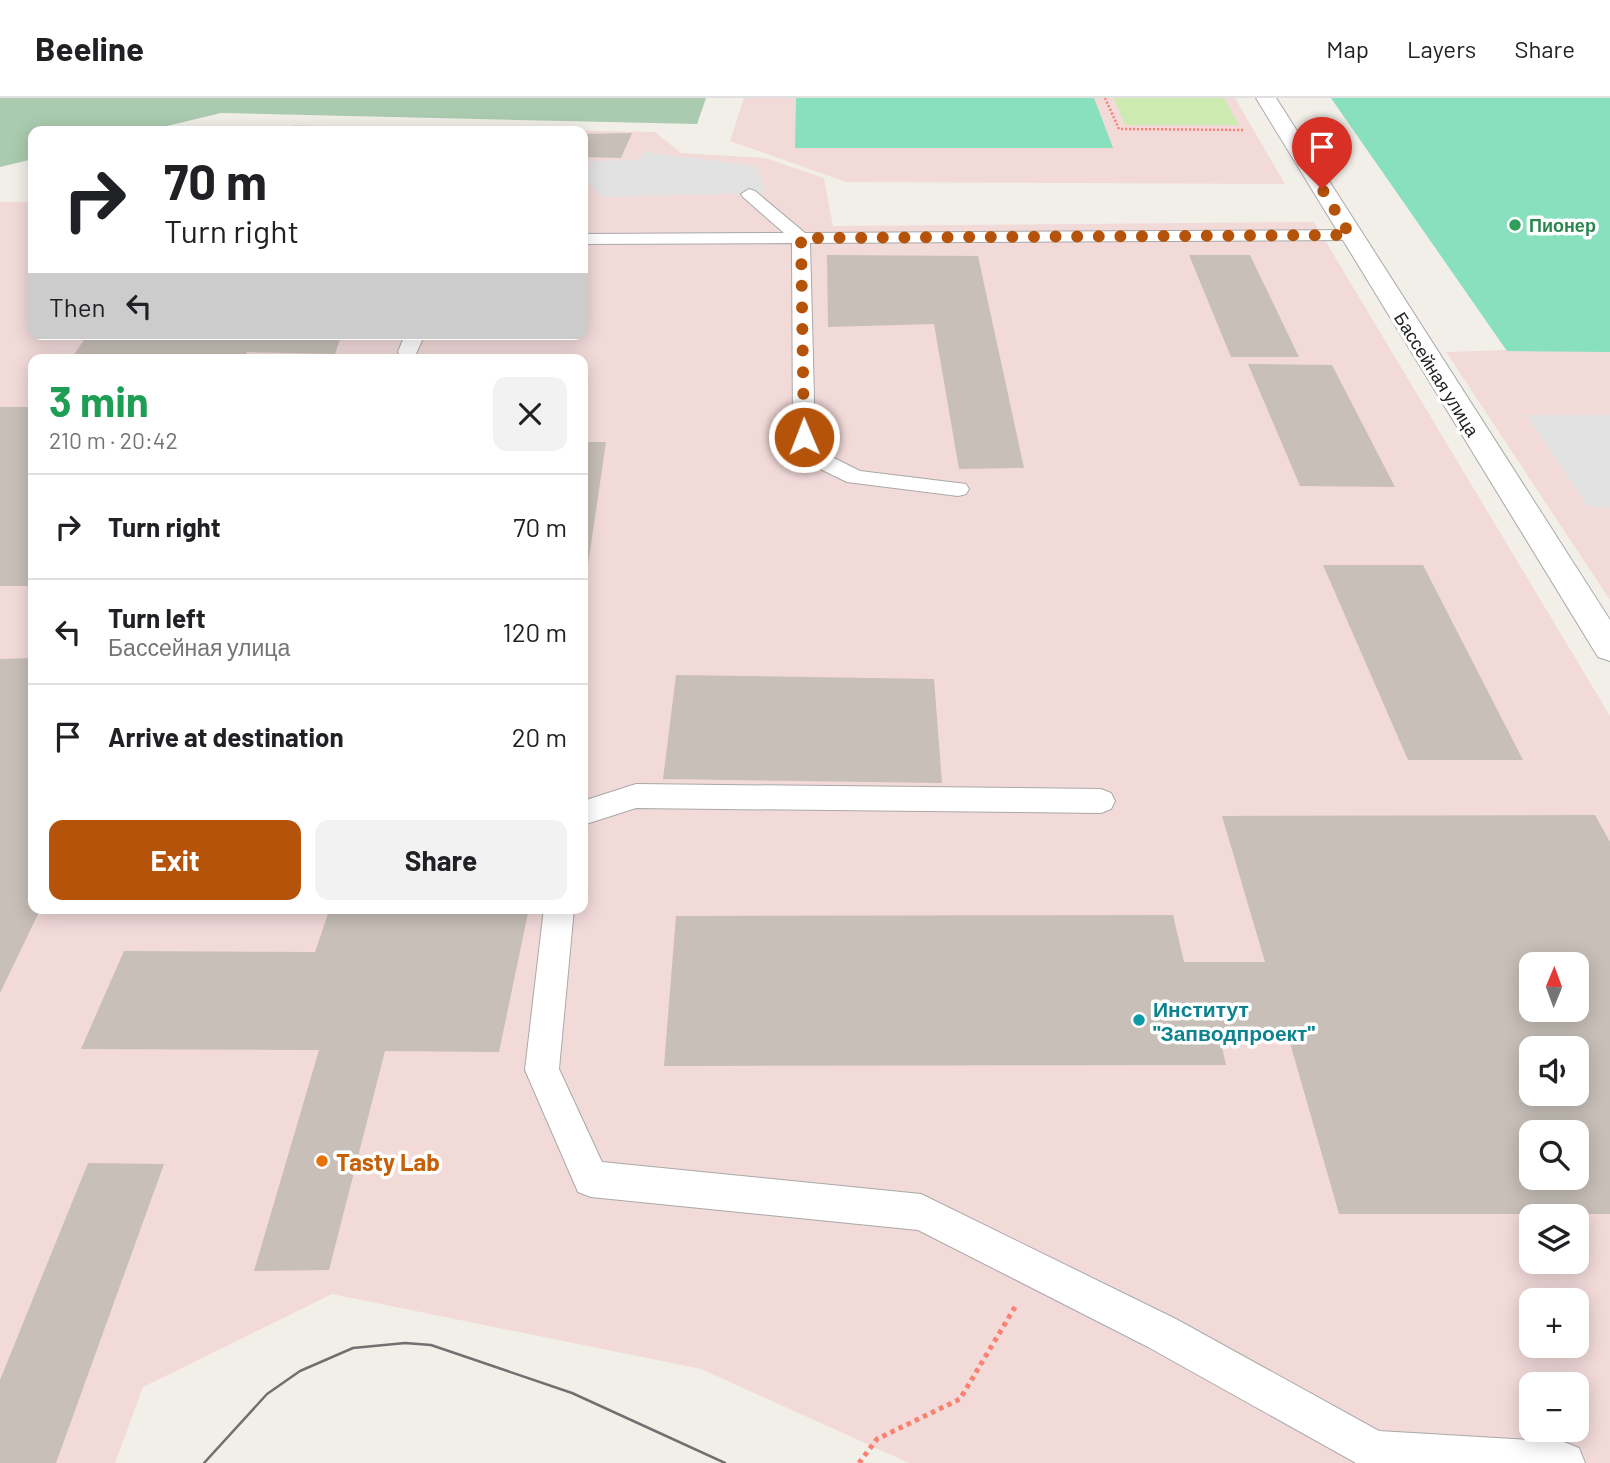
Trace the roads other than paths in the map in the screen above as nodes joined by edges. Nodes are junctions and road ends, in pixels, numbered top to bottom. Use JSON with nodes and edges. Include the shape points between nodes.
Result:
{"nodes":[{"id":1,"x":1266,"y":98,"type":"edge"},
{"id":2,"x":749,"y":194,"type":"dead end"},
{"id":3,"x":1350,"y":235,"type":"junction"},
{"id":4,"x":801,"y":238,"type":"junction"},
{"id":5,"x":588,"y":239,"type":"edge"},
{"id":6,"x":958,"y":489,"type":"dead end"},
{"id":7,"x":1610,"y":648,"type":"edge"},
{"id":8,"x":1101,"y":802,"type":"dead end"},
{"id":9,"x":588,"y":811,"type":"edge"},
{"id":10,"x":558,"y":914,"type":"edge"},
{"id":11,"x":1564,"y":1463,"type":"edge"}],
"edges":[{"from":1,"to":3,"type":"street","name":"Бассейная улица"},
{"from":2,"to":4,"type":"lane"},
{"from":3,"to":4,"type":"lane"},
{"from":3,"to":7,"type":"street","name":"Бассейная улица"},
{"from":4,"to":5,"type":"lane"},
{"from":4,"to":6,"type":"lane","via":[[804,437],[822,461],[855,477]]},
{"from":8,"to":9,"type":"lane","via":[[636,796]]},
{"from":10,"to":11,"type":"lane","via":[[542,1070],[591,1179],[921,1212],[1162,1333],[1375,1451]]}]}
